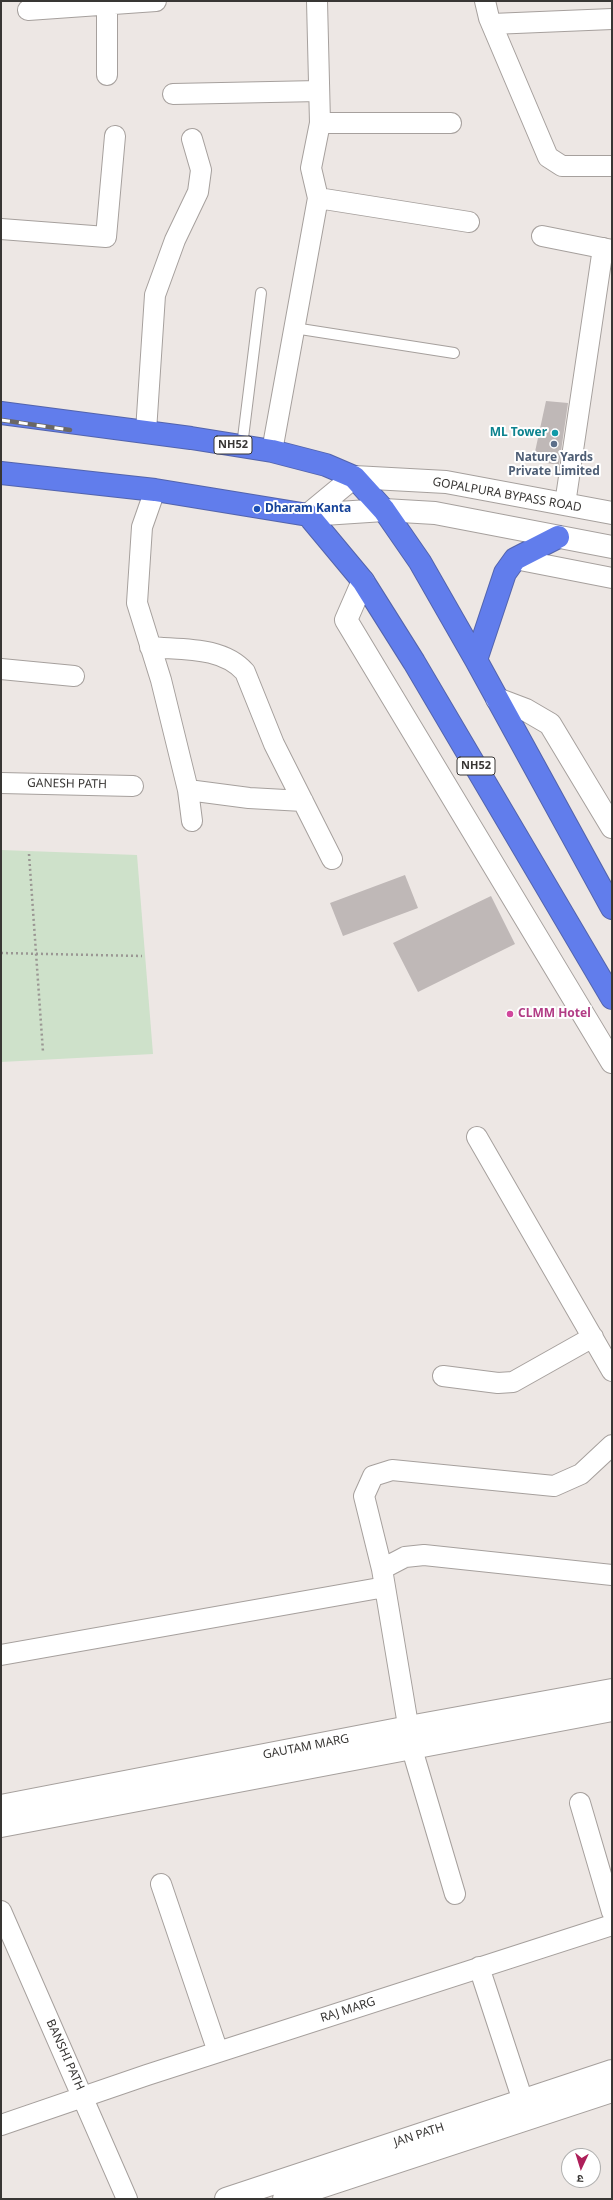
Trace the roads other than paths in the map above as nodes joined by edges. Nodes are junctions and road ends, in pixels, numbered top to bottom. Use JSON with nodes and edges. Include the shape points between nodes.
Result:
{"nodes":[{"id":1,"x":156,"y":1,"type":"edge"},
{"id":2,"x":317,"y":1,"type":"edge"},
{"id":3,"x":485,"y":1,"type":"edge"},
{"id":4,"x":107,"y":4,"type":"junction"},
{"id":5,"x":28,"y":10,"type":"dead end"},
{"id":6,"x":612,"y":19,"type":"edge"},
{"id":7,"x":492,"y":24,"type":"junction"},
{"id":8,"x":107,"y":75,"type":"dead end"},
{"id":9,"x":319,"y":91,"type":"junction"},
{"id":10,"x":173,"y":94,"type":"dead end"},
{"id":11,"x":320,"y":123,"type":"junction"},
{"id":12,"x":451,"y":123,"type":"dead end"},
{"id":13,"x":115,"y":136,"type":"dead end"},
{"id":14,"x":192,"y":139,"type":"dead end"},
{"id":15,"x":612,"y":166,"type":"edge"},
{"id":16,"x":318,"y":198,"type":"junction"},
{"id":17,"x":469,"y":222,"type":"dead end"},
{"id":18,"x":1,"y":229,"type":"edge"},
{"id":19,"x":542,"y":236,"type":"dead end"},
{"id":20,"x":607,"y":249,"type":"edge"},
{"id":21,"x":261,"y":293,"type":"dead end"},
{"id":22,"x":294,"y":328,"type":"junction"},
{"id":23,"x":454,"y":353,"type":"dead end"},
{"id":24,"x":1,"y":412,"type":"edge"},
{"id":25,"x":146,"y":431,"type":"junction"},
{"id":26,"x":242,"y":446,"type":"junction"},
{"id":27,"x":272,"y":451,"type":"junction"},
{"id":28,"x":1,"y":473,"type":"edge"},
{"id":29,"x":354,"y":477,"type":"junction"},
{"id":30,"x":155,"y":490,"type":"junction"},
{"id":31,"x":565,"y":504,"type":"junction"},
{"id":32,"x":384,"y":510,"type":"junction"},
{"id":33,"x":612,"y":513,"type":"edge"},
{"id":34,"x":308,"y":515,"type":"junction"},
{"id":35,"x":558,"y":537,"type":"junction"},
{"id":36,"x":612,"y":547,"type":"edge"},
{"id":37,"x":515,"y":560,"type":"junction"},
{"id":38,"x":612,"y":578,"type":"edge"},
{"id":39,"x":363,"y":581,"type":"junction"},
{"id":40,"x":150,"y":647,"type":"junction"},
{"id":41,"x":476,"y":660,"type":"junction"},
{"id":42,"x":1,"y":669,"type":"edge"},
{"id":43,"x":74,"y":676,"type":"dead end"},
{"id":44,"x":497,"y":698,"type":"junction"},
{"id":45,"x":1,"y":783,"type":"edge"},
{"id":46,"x":133,"y":786,"type":"dead end"},
{"id":47,"x":188,"y":790,"type":"junction"},
{"id":48,"x":303,"y":801,"type":"junction"},
{"id":49,"x":192,"y":821,"type":"dead end"},
{"id":50,"x":612,"y":827,"type":"edge"},
{"id":51,"x":332,"y":859,"type":"dead end"},
{"id":52,"x":612,"y":908,"type":"edge"},
{"id":53,"x":612,"y":998,"type":"edge"},
{"id":54,"x":612,"y":1062,"type":"edge"},
{"id":55,"x":477,"y":1137,"type":"dead end"},
{"id":56,"x":592,"y":1337,"type":"junction"},
{"id":57,"x":612,"y":1371,"type":"edge"},
{"id":58,"x":443,"y":1376,"type":"dead end"},
{"id":59,"x":612,"y":1445,"type":"edge"},
{"id":60,"x":612,"y":1575,"type":"edge"},
{"id":61,"x":383,"y":1578,"type":"junction"},
{"id":62,"x":1,"y":1654,"type":"edge"},
{"id":63,"x":612,"y":1690,"type":"edge"},
{"id":64,"x":612,"y":1710,"type":"edge"},
{"id":65,"x":409,"y":1727,"type":"junction"},
{"id":66,"x":412,"y":1749,"type":"junction"},
{"id":67,"x":580,"y":1803,"type":"dead end"},
{"id":68,"x":1,"y":1806,"type":"edge"},
{"id":69,"x":1,"y":1826,"type":"edge"},
{"id":70,"x":161,"y":1884,"type":"dead end"},
{"id":71,"x":455,"y":1894,"type":"dead end"},
{"id":72,"x":1,"y":1911,"type":"edge"},
{"id":73,"x":612,"y":1912,"type":"edge"},
{"id":74,"x":612,"y":1925,"type":"edge"},
{"id":75,"x":479,"y":1967,"type":"junction"},
{"id":76,"x":218,"y":2052,"type":"junction"},
{"id":77,"x":612,"y":2071,"type":"edge"},
{"id":78,"x":612,"y":2091,"type":"edge"},
{"id":79,"x":84,"y":2098,"type":"junction"},
{"id":80,"x":523,"y":2101,"type":"junction"},
{"id":81,"x":1,"y":2125,"type":"edge"},
{"id":82,"x":127,"y":2199,"type":"edge"},
{"id":83,"x":226,"y":2199,"type":"edge"},
{"id":84,"x":284,"y":2199,"type":"edge"}],
"edges":[{"from":1,"to":4,"type":"street"},
{"from":2,"to":9,"type":"street"},
{"from":3,"to":7,"type":"street"},
{"from":4,"to":5,"type":"street"},
{"from":4,"to":8,"type":"street"},
{"from":6,"to":7,"type":"street"},
{"from":7,"to":15,"type":"street","via":[[548,157],[562,166]]},
{"from":9,"to":10,"type":"street"},
{"from":9,"to":11,"type":"street"},
{"from":11,"to":12,"type":"street"},
{"from":11,"to":16,"type":"street","via":[[311,168]]},
{"from":13,"to":18,"type":"street","via":[[106,237]]},
{"from":14,"to":25,"type":"street","via":[[201,170],[198,192],[175,240],[155,295]]},
{"from":16,"to":17,"type":"street"},
{"from":16,"to":22,"type":"street"},
{"from":19,"to":20,"type":"street"},
{"from":20,"to":31,"type":"street"},
{"from":21,"to":26,"type":"lane"},
{"from":22,"to":23,"type":"lane"},
{"from":22,"to":27,"type":"street"},
{"from":24,"to":25,"type":"highway","number":"NH52"},
{"from":25,"to":26,"type":"highway","number":"NH52"},
{"from":26,"to":27,"type":"highway","number":"NH52"},
{"from":27,"to":29,"type":"highway","number":"NH52","via":[[326,465]]},
{"from":28,"to":30,"type":"highway"},
{"from":29,"to":31,"type":"street","name":"GOPALPURA BYPASS ROAD","via":[[446,482]]},
{"from":29,"to":32,"type":"highway","number":"NH52"},
{"from":29,"to":34,"type":"street"},
{"from":30,"to":34,"type":"highway"},
{"from":30,"to":40,"type":"street","via":[[142,527],[137,604]]},
{"from":31,"to":33,"type":"street","name":"GOPALPURA BYPASS ROAD"},
{"from":32,"to":34,"type":"street"},
{"from":32,"to":35,"type":"street","via":[[435,513]]},
{"from":32,"to":41,"type":"highway","number":"NH52","via":[[420,562]]},
{"from":34,"to":39,"type":"highway","number":"NH52"},
{"from":35,"to":36,"type":"street"},
{"from":35,"to":37,"type":"highway"},
{"from":37,"to":38,"type":"street"},
{"from":37,"to":41,"type":"highway","via":[[505,573]]},
{"from":39,"to":53,"type":"highway","number":"NH52","via":[[414,662]]},
{"from":39,"to":54,"type":"street","via":[[346,620]]},
{"from":40,"to":47,"type":"street","via":[[161,680]]},
{"from":40,"to":48,"type":"street","via":[[220,654],[237,663],[245,672],[274,744]]},
{"from":41,"to":44,"type":"highway","number":"NH52"},
{"from":42,"to":43,"type":"street"},
{"from":44,"to":50,"type":"street","via":[[550,724]]},
{"from":44,"to":52,"type":"highway","number":"NH52"},
{"from":45,"to":46,"type":"street","name":"GANESH PATH"},
{"from":47,"to":48,"type":"street","via":[[249,798]]},
{"from":47,"to":49,"type":"street"},
{"from":48,"to":51,"type":"street"},
{"from":55,"to":56,"type":"street"},
{"from":56,"to":57,"type":"street"},
{"from":56,"to":58,"type":"street","via":[[513,1382],[498,1384]]},
{"from":59,"to":61,"type":"street","via":[[581,1474],[554,1486],[392,1470],[373,1476],[364,1496]]},
{"from":60,"to":61,"type":"street","via":[[424,1555],[405,1557]]},
{"from":61,"to":62,"type":"street"},
{"from":61,"to":65,"type":"street"},
{"from":63,"to":65,"type":"street","name":"GAUTAM MARG"},
{"from":64,"to":66,"type":"street"},
{"from":65,"to":66,"type":"street"},
{"from":65,"to":68,"type":"street","name":"GAUTAM MARG"},
{"from":66,"to":69,"type":"street"},
{"from":66,"to":71,"type":"street"},
{"from":67,"to":73,"type":"street"},
{"from":70,"to":76,"type":"street"},
{"from":72,"to":79,"type":"street","name":"BANSHI PATH"},
{"from":74,"to":75,"type":"street","name":"RAJ MARG"},
{"from":75,"to":76,"type":"street","name":"RAJ MARG"},
{"from":75,"to":80,"type":"street"},
{"from":76,"to":79,"type":"street","name":"RAJ MARG"},
{"from":77,"to":80,"type":"street","name":"JAN PATH"},
{"from":78,"to":84,"type":"street","name":"JAN PATH"},
{"from":79,"to":81,"type":"street","name":"RAJ MARG"},
{"from":79,"to":82,"type":"street","name":"BANSHI PATH"},
{"from":80,"to":83,"type":"street","name":"JAN PATH"}]}
